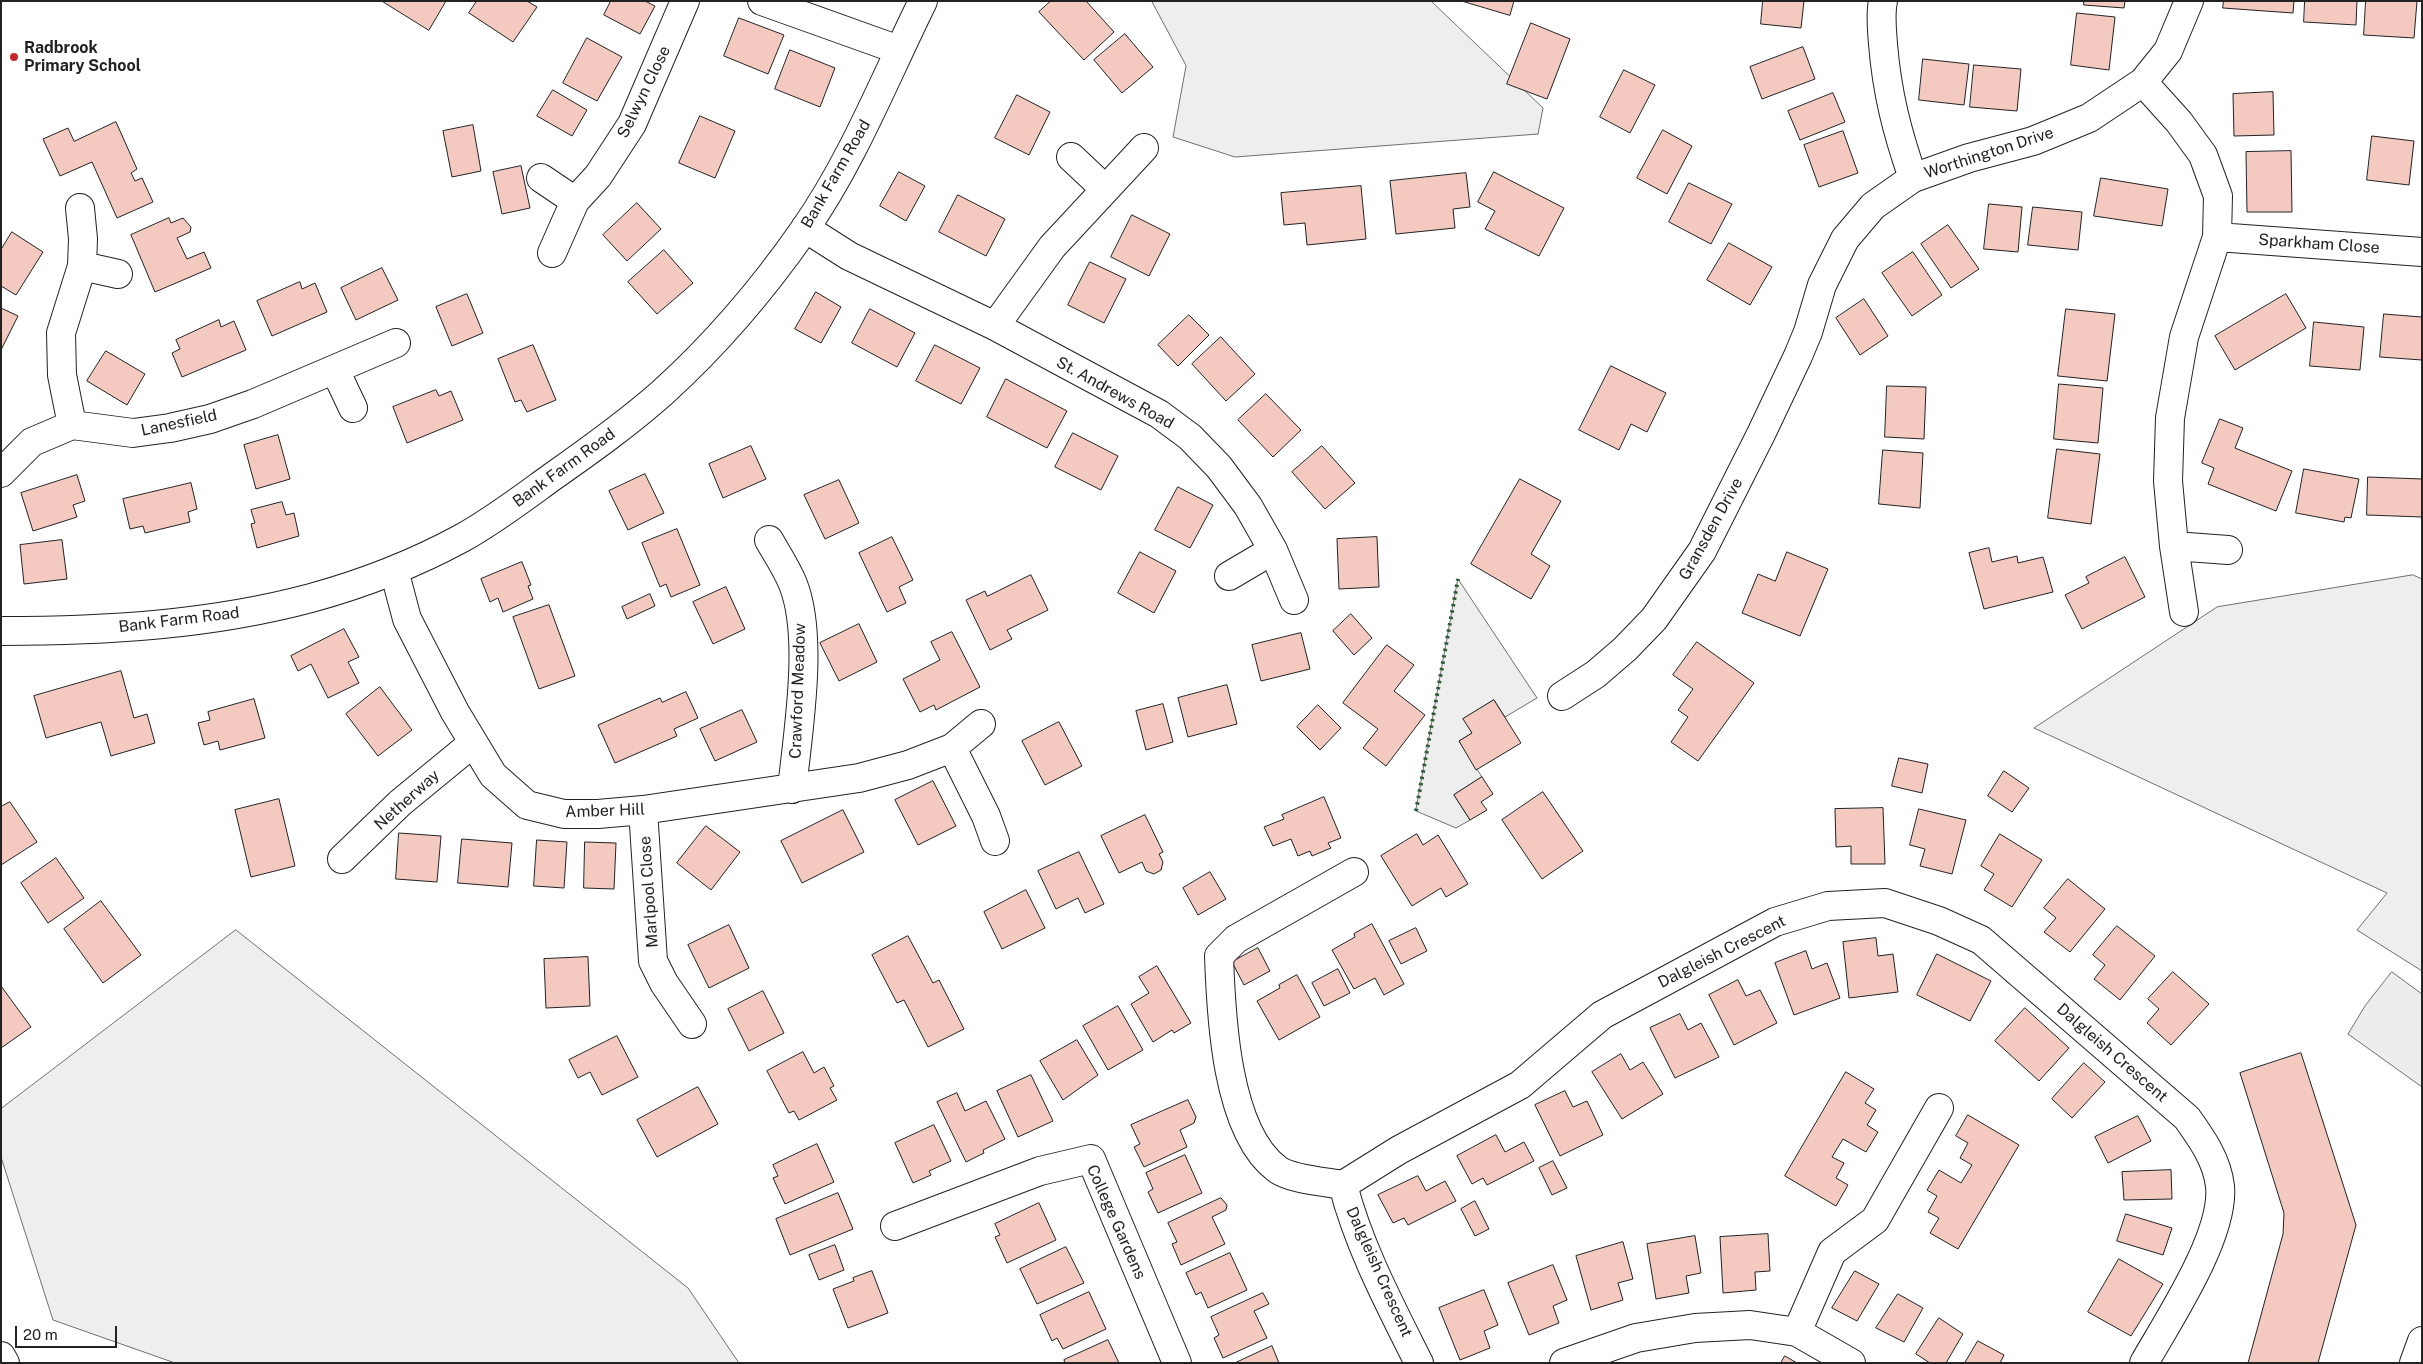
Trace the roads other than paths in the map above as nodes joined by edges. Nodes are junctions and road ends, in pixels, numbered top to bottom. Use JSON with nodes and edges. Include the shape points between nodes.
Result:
{"nodes":[{"id":1,"x":684,"y":1,"type":"edge"},
{"id":2,"x":762,"y":1,"type":"edge"},
{"id":3,"x":923,"y":1,"type":"edge"},
{"id":4,"x":1882,"y":1,"type":"edge"},
{"id":5,"x":2189,"y":1,"type":"edge"},
{"id":6,"x":899,"y":50,"type":"junction"},
{"id":7,"x":2143,"y":82,"type":"junction"},
{"id":8,"x":1144,"y":148,"type":"dead end"},
{"id":9,"x":1071,"y":157,"type":"dead end"},
{"id":10,"x":541,"y":178,"type":"dead end"},
{"id":11,"x":1913,"y":178,"type":"junction"},
{"id":12,"x":1104,"y":189,"type":"junction"},
{"id":13,"x":575,"y":201,"type":"junction"},
{"id":14,"x":80,"y":208,"type":"dead end"},
{"id":15,"x":806,"y":228,"type":"junction"},
{"id":16,"x":2217,"y":237,"type":"junction"},
{"id":17,"x":2422,"y":252,"type":"edge"},
{"id":18,"x":552,"y":253,"type":"dead end"},
{"id":19,"x":82,"y":266,"type":"junction"},
{"id":20,"x":118,"y":274,"type":"dead end"},
{"id":21,"x":995,"y":326,"type":"junction"},
{"id":22,"x":396,"y":343,"type":"dead end"},
{"id":23,"x":336,"y":370,"type":"junction"},
{"id":24,"x":353,"y":408,"type":"dead end"},
{"id":25,"x":72,"y":425,"type":"junction"},
{"id":26,"x":1761,"y":434,"type":"joint"},
{"id":27,"x":1,"y":473,"type":"edge"},
{"id":28,"x":769,"y":540,"type":"dead end"},
{"id":29,"x":2174,"y":546,"type":"junction"},
{"id":30,"x":1273,"y":550,"type":"junction"},
{"id":31,"x":2228,"y":550,"type":"dead end"},
{"id":32,"x":394,"y":570,"type":"junction"},
{"id":33,"x":1229,"y":576,"type":"dead end"},
{"id":34,"x":1294,"y":600,"type":"dead end"},
{"id":35,"x":2184,"y":612,"type":"dead end"},
{"id":36,"x":1,"y":631,"type":"edge"},
{"id":37,"x":1562,"y":696,"type":"dead end"},
{"id":38,"x":981,"y":724,"type":"dead end"},
{"id":39,"x":473,"y":743,"type":"junction"},
{"id":40,"x":952,"y":748,"type":"junction"},
{"id":41,"x":792,"y":789,"type":"junction"},
{"id":42,"x":643,"y":810,"type":"junction"},
{"id":43,"x":995,"y":841,"type":"dead end"},
{"id":44,"x":342,"y":859,"type":"dead end"},
{"id":45,"x":1354,"y":872,"type":"dead end"},
{"id":46,"x":692,"y":1024,"type":"dead end"},
{"id":47,"x":1939,"y":1108,"type":"dead end"},
{"id":48,"x":1343,"y":1185,"type":"junction"},
{"id":49,"x":895,"y":1226,"type":"dead end"},
{"id":50,"x":1797,"y":1332,"type":"junction"},
{"id":51,"x":2422,"y":1341,"type":"edge"},
{"id":52,"x":1,"y":1356,"type":"edge"},
{"id":53,"x":5,"y":1363,"type":"edge"},
{"id":54,"x":1177,"y":1363,"type":"edge"},
{"id":55,"x":1419,"y":1363,"type":"edge"},
{"id":56,"x":1564,"y":1363,"type":"edge"},
{"id":57,"x":1851,"y":1363,"type":"edge"},
{"id":58,"x":2144,"y":1363,"type":"edge"},
{"id":59,"x":2414,"y":1363,"type":"edge"}],
"edges":[{"from":1,"to":13,"type":"street","name":"Selwyn Close","via":[[632,124],[598,176]]},
{"from":2,"to":6,"type":"street"},
{"from":3,"to":6,"type":"street","name":"Bank Farm Road"},
{"from":4,"to":11,"type":"street","via":[[1885,66],[1895,126]]},
{"from":5,"to":7,"type":"street","name":"Worthington Drive","via":[[2168,51]]},
{"from":6,"to":15,"type":"street","name":"Bank Farm Road","via":[[858,139]]},
{"from":7,"to":11,"type":"street","name":"Worthington Drive","via":[[2089,118],[2033,141],[1969,158]]},
{"from":7,"to":16,"type":"street","via":[[2203,155],[2218,196]]},
{"from":8,"to":12,"type":"street"},
{"from":9,"to":12,"type":"street"},
{"from":10,"to":13,"type":"street"},
{"from":11,"to":26,"type":"street","name":"Worthington Drive","via":[[1873,206],[1845,239],[1822,285],[1808,332]]},
{"from":12,"to":21,"type":"street","via":[[1052,247]]},
{"from":13,"to":18,"type":"street","name":"Selwyn Close"},
{"from":14,"to":19,"type":"street"},
{"from":15,"to":21,"type":"street","name":"St. Andrews Road","via":[[849,256]]},
{"from":15,"to":32,"type":"street","name":"Bank Farm Road","via":[[762,288],[662,393],[603,441],[471,532]]},
{"from":16,"to":17,"type":"street","name":"Sparkham Close"},
{"from":16,"to":29,"type":"street","via":[[2184,337],[2170,418],[2168,481]]},
{"from":19,"to":20,"type":"street"},
{"from":19,"to":25,"type":"street","via":[[62,333],[62,375]]},
{"from":21,"to":30,"type":"street","name":"St. Andrews Road","via":[[1160,414],[1190,437],[1248,506]]},
{"from":22,"to":23,"type":"street","name":"Lanesfield"},
{"from":23,"to":24,"type":"street"},
{"from":23,"to":25,"type":"street","name":"Lanesfield","via":[[210,419],[170,428],[133,432]]},
{"from":25,"to":27,"type":"street","name":"Lanesfield","via":[[32,442]]},
{"from":26,"to":37,"type":"street","name":"Gransden Drive","via":[[1702,551],[1654,619],[1596,674]]},
{"from":28,"to":41,"type":"street","name":"Crawford Meadow","via":[[793,584],[804,626]]},
{"from":29,"to":31,"type":"street"},
{"from":29,"to":35,"type":"street"},
{"from":30,"to":33,"type":"street"},
{"from":30,"to":34,"type":"street","name":"St. Andrews Road"},
{"from":32,"to":36,"type":"street","name":"Bank Farm Road","via":[[312,598],[230,615],[148,626]]},
{"from":32,"to":39,"type":"street","name":"Amber Hill","via":[[407,619]]},
{"from":38,"to":40,"type":"street","name":"Amber Hill"},
{"from":39,"to":42,"type":"street","name":"Amber Hill","via":[[493,775],[527,805],[564,814]]},
{"from":39,"to":44,"type":"street","name":"Netherway","via":[[400,803]]},
{"from":40,"to":41,"type":"street","name":"Amber Hill","via":[[908,765],[859,778]]},
{"from":40,"to":43,"type":"street"},
{"from":41,"to":42,"type":"street","name":"Amber Hill"},
{"from":42,"to":46,"type":"street","name":"Marlpool Close","via":[[653,960],[664,983]]},
{"from":45,"to":48,"type":"street","via":[[1236,939],[1219,956],[1225,1045],[1240,1112],[1258,1150],[1277,1170],[1307,1180]]},
{"from":47,"to":50,"type":"street","via":[[1875,1220],[1832,1252]]},
{"from":48,"to":55,"type":"street","name":"Dalgleish Crescent","via":[[1366,1253]]},
{"from":48,"to":58,"type":"street","name":"Dalgleish Crescent","via":[[1399,1150],[1520,1085],[1602,1015],[1737,941],[1775,922],[1828,906],[1885,903],[1939,921],[1981,940],[2187,1118],[2210,1151],[2220,1186],[2216,1226],[2200,1262]]},
{"from":49,"to":54,"type":"street","name":"College Gardens","via":[[1040,1171],[1091,1158]]},
{"from":50,"to":56,"type":"street","via":[[1750,1325],[1695,1328],[1636,1338]]},
{"from":50,"to":57,"type":"street"},
{"from":51,"to":59,"type":"street"},
{"from":52,"to":53,"type":"street"}]}
